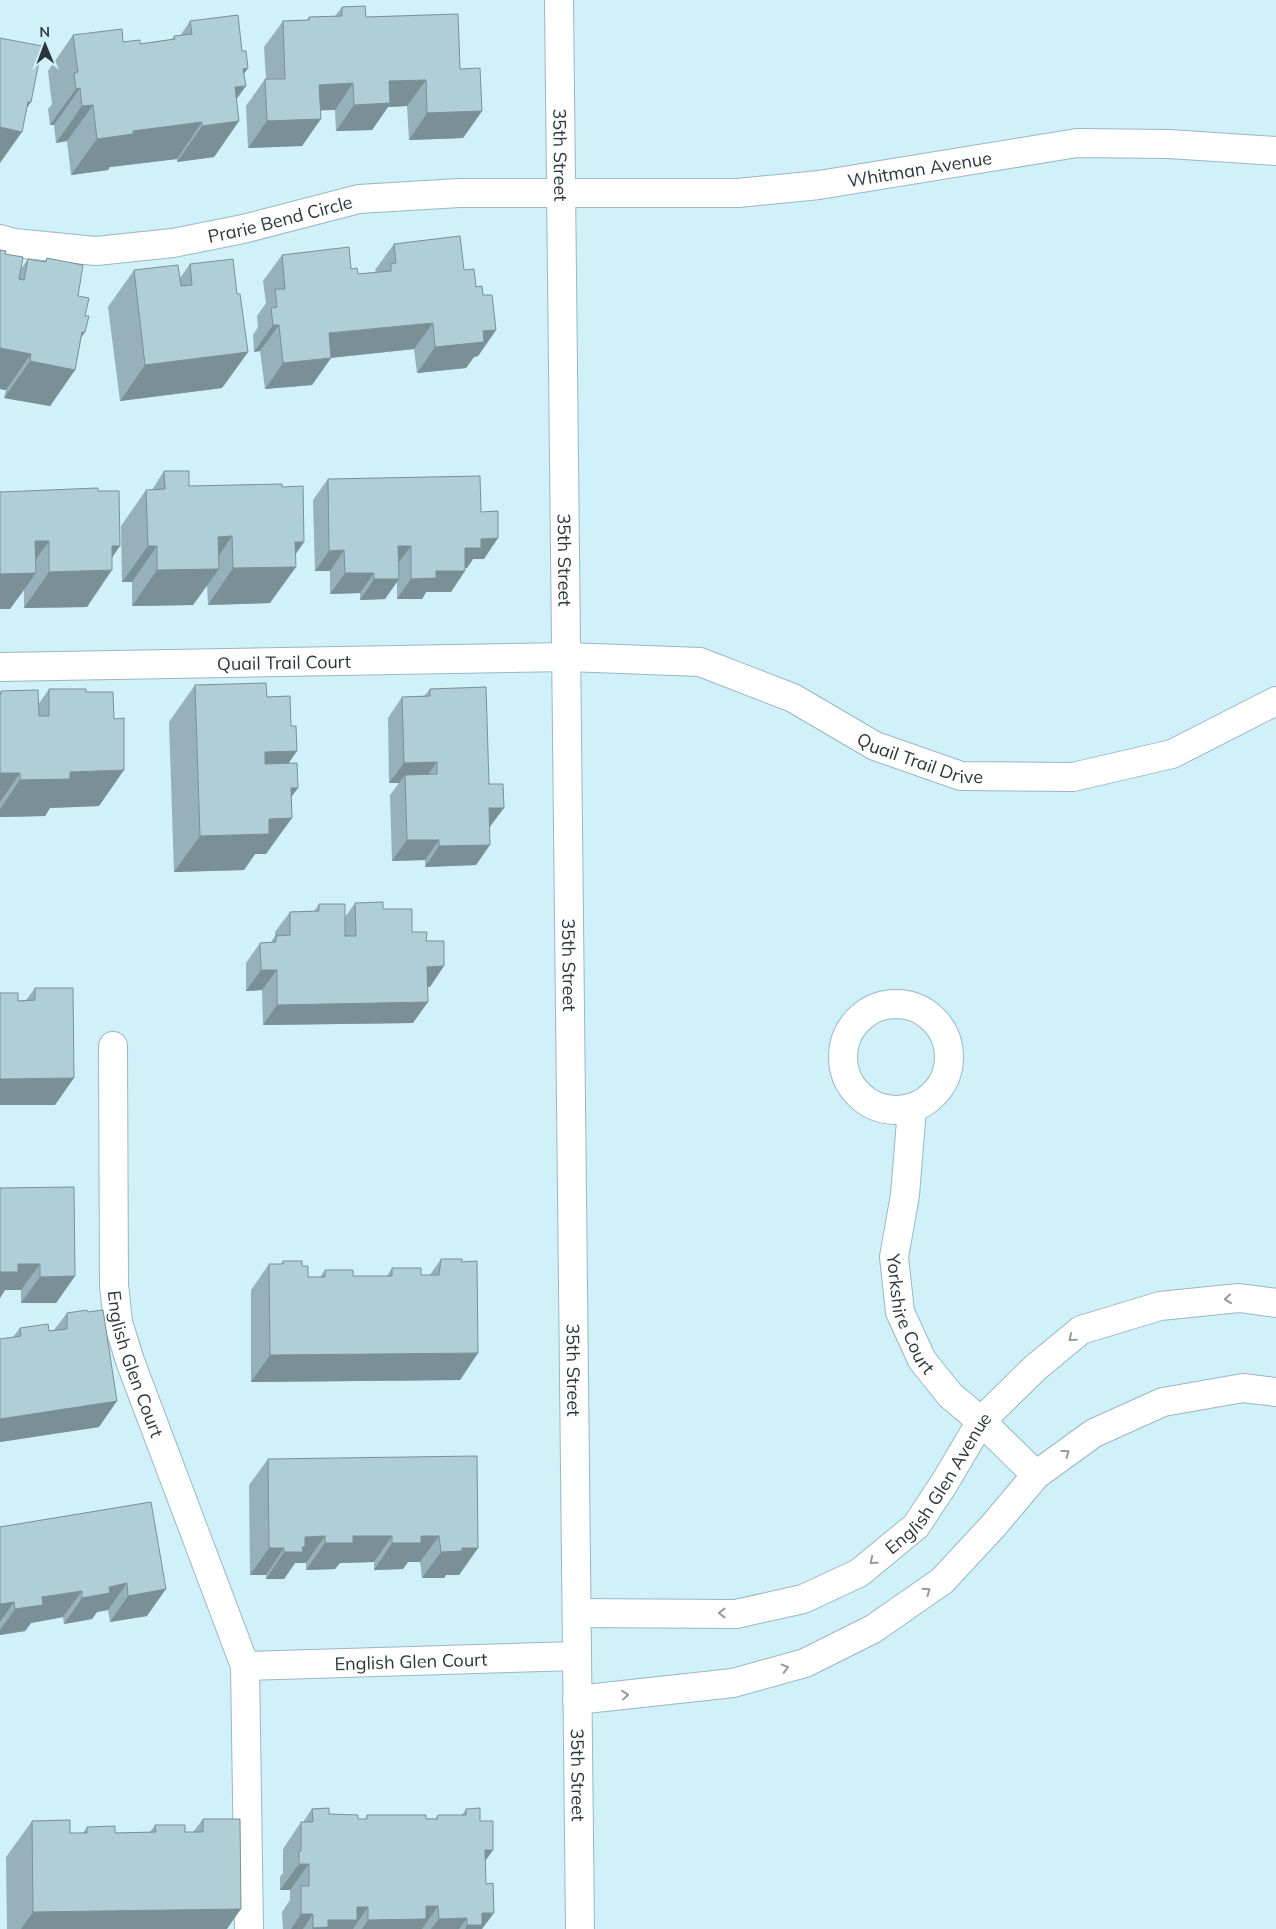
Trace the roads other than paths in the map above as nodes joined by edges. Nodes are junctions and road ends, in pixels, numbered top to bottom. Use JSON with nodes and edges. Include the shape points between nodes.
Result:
{"nodes":[{"id":1,"x":560,"y":0,"type":"edge"},
{"id":2,"x":1276,"y":151,"type":"edge"},
{"id":3,"x":562,"y":193,"type":"junction"},
{"id":4,"x":0,"y":239,"type":"edge"},
{"id":5,"x":568,"y":657,"type":"junction"},
{"id":6,"x":0,"y":667,"type":"edge"},
{"id":7,"x":1276,"y":701,"type":"edge"},
{"id":8,"x":113,"y":1046,"type":"dead end"},
{"id":9,"x":912,"y":1108,"type":"dead end"},
{"id":10,"x":1276,"y":1303,"type":"edge"},
{"id":11,"x":1276,"y":1392,"type":"edge"},
{"id":12,"x":981,"y":1421,"type":"junction"},
{"id":13,"x":1036,"y":1475,"type":"junction"},
{"id":14,"x":577,"y":1613,"type":"junction"},
{"id":15,"x":577,"y":1656,"type":"junction"},
{"id":16,"x":245,"y":1666,"type":"junction"},
{"id":17,"x":577,"y":1700,"type":"junction"},
{"id":18,"x":249,"y":1929,"type":"edge"},
{"id":19,"x":580,"y":1929,"type":"edge"}],
"edges":[{"from":1,"to":3,"type":"street","name":"35th Street"},
{"from":2,"to":3,"type":"street","name":"Whitman Avenue","via":[[1169,144],[1078,143],[819,186],[738,192]]},
{"from":3,"to":4,"type":"street","name":"Prarie Bend Circle","via":[[459,193],[360,198],[243,229],[173,243],[96,251]]},
{"from":3,"to":5,"type":"street","name":"35th Street"},
{"from":5,"to":6,"type":"street","name":"Quail Trail Court"},
{"from":5,"to":7,"type":"street","name":"Quail Trail Drive","via":[[700,662],[793,698],[875,746],[961,776],[1073,777],[1172,754]]},
{"from":5,"to":14,"type":"street","name":"35th Street"},
{"from":8,"to":16,"type":"street","name":"English Glen Court","via":[[114,1285],[118,1322],[130,1362]]},
{"from":9,"to":12,"type":"street","name":"Yorkshire Court","via":[[905,1195],[894,1257],[900,1312],[922,1360],[950,1395]]},
{"from":10,"to":12,"type":"street","name":"English Glen Avenue","one_way":true,"via":[[1239,1298],[1160,1306],[1081,1330],[1035,1368]]},
{"from":13,"to":11,"type":"street","one_way":true,"via":[[1094,1433],[1163,1402],[1244,1388]]},
{"from":12,"to":13,"type":"street","name":"Yorkshire Court"},
{"from":12,"to":14,"type":"street","name":"English Glen Avenue","one_way":true,"via":[[916,1526],[858,1573],[803,1600],[736,1614]]},
{"from":17,"to":13,"type":"street","one_way":true,"via":[[733,1683],[804,1663],[873,1628],[942,1581]]},
{"from":14,"to":15,"type":"street","name":"35th Street"},
{"from":15,"to":16,"type":"street","name":"English Glen Court"},
{"from":15,"to":17,"type":"street","name":"35th Street"},
{"from":16,"to":18,"type":"street","name":"English Glen Court"},
{"from":17,"to":19,"type":"street","name":"35th Street"}]}
